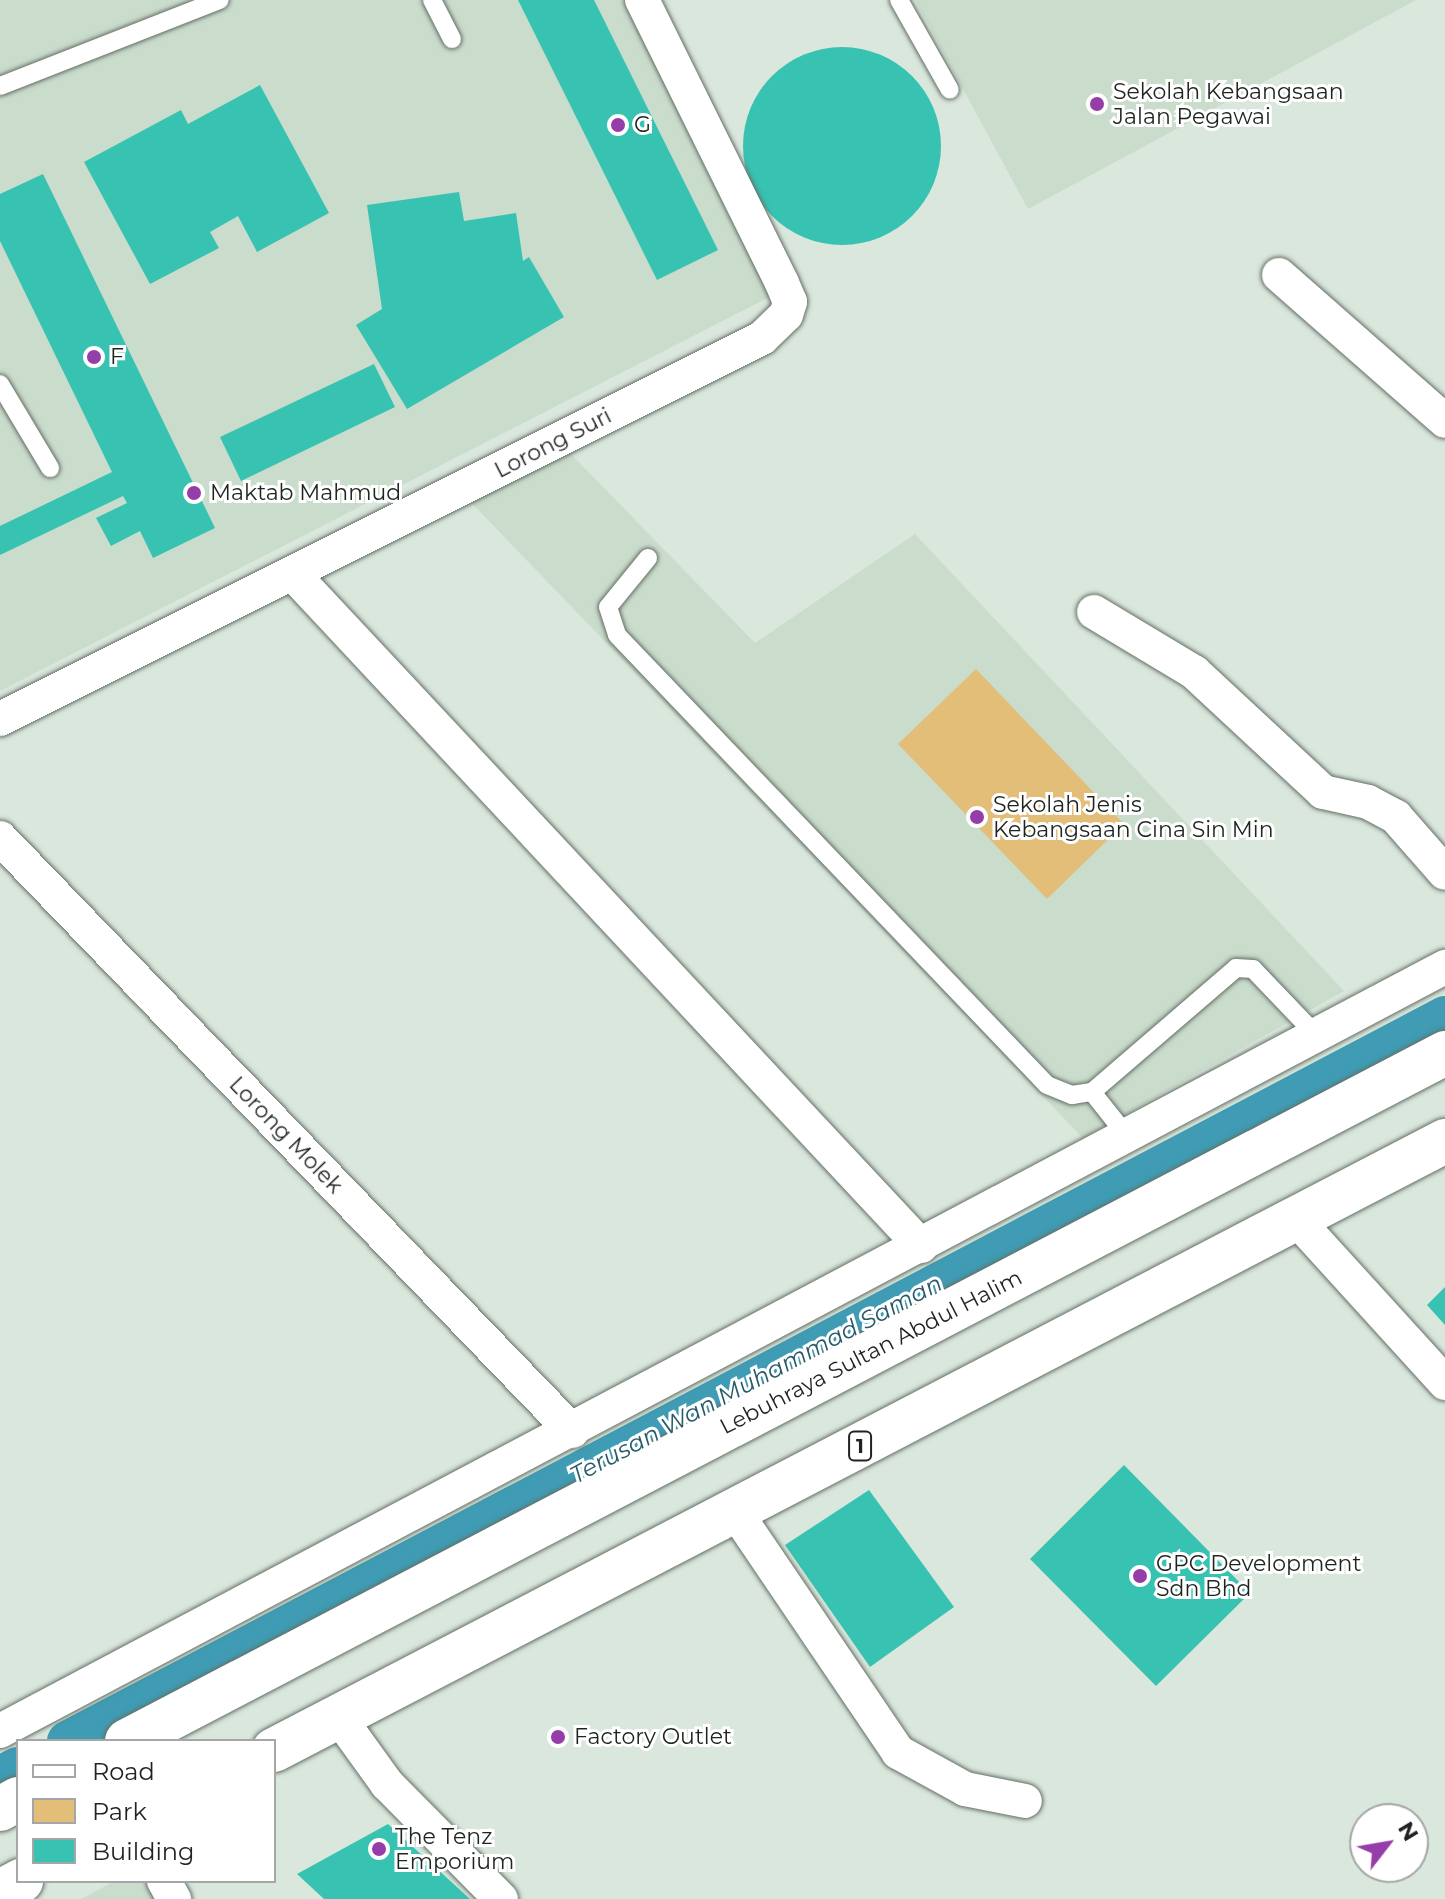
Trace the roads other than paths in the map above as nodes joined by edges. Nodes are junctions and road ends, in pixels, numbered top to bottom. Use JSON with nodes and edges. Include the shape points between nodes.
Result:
{"nodes":[{"id":1,"x":220,"y":0,"type":"edge"},
{"id":2,"x":432,"y":0,"type":"edge"},
{"id":3,"x":642,"y":0,"type":"edge"},
{"id":4,"x":899,"y":0,"type":"edge"},
{"id":5,"x":452,"y":39,"type":"dead end"},
{"id":6,"x":0,"y":86,"type":"edge"},
{"id":7,"x":950,"y":90,"type":"dead end"},
{"id":8,"x":1279,"y":275,"type":"dead end"},
{"id":9,"x":0,"y":384,"type":"edge"},
{"id":10,"x":1445,"y":421,"type":"edge"},
{"id":11,"x":50,"y":468,"type":"dead end"},
{"id":12,"x":648,"y":558,"type":"dead end"},
{"id":13,"x":293,"y":574,"type":"junction"},
{"id":14,"x":1094,"y":612,"type":"dead end"},
{"id":15,"x":0,"y":719,"type":"edge"},
{"id":16,"x":0,"y":838,"type":"edge"},
{"id":17,"x":1445,"y":873,"type":"edge"},
{"id":18,"x":1445,"y":967,"type":"edge"},
{"id":19,"x":1316,"y":1035,"type":"junction"},
{"id":20,"x":1445,"y":1053,"type":"edge"},
{"id":21,"x":1092,"y":1092,"type":"junction"},
{"id":22,"x":1127,"y":1136,"type":"junction"},
{"id":23,"x":1445,"y":1141,"type":"edge"},
{"id":24,"x":1296,"y":1219,"type":"junction"},
{"id":25,"x":921,"y":1246,"type":"junction"},
{"id":26,"x":1445,"y":1383,"type":"edge"},
{"id":27,"x":572,"y":1431,"type":"junction"},
{"id":28,"x":735,"y":1511,"type":"junction"},
{"id":29,"x":338,"y":1716,"type":"junction"},
{"id":30,"x":0,"y":1731,"type":"edge"},
{"id":31,"x":131,"y":1739,"type":"edge"},
{"id":32,"x":276,"y":1749,"type":"edge"},
{"id":33,"x":1025,"y":1801,"type":"dead end"},
{"id":34,"x":501,"y":1899,"type":"edge"}],
"edges":[{"from":1,"to":6,"type":"lane"},
{"from":2,"to":5,"type":"lane"},
{"from":3,"to":13,"type":"street","name":"Lorong Suri","via":[[786,292],[786,315],[762,338]]},
{"from":4,"to":7,"type":"lane"},
{"from":8,"to":10,"type":"street"},
{"from":9,"to":11,"type":"lane"},
{"from":12,"to":21,"type":"lane","via":[[608,607],[617,635],[1047,1085],[1072,1095]]},
{"from":13,"to":15,"type":"street","name":"Lorong Suri"},
{"from":13,"to":25,"type":"street"},
{"from":14,"to":17,"type":"street","via":[[1194,672],[1323,792],[1368,802],[1396,817]]},
{"from":16,"to":27,"type":"street","name":"Lorong Molek"},
{"from":18,"to":19,"type":"street"},
{"from":19,"to":21,"type":"lane","via":[[1253,969],[1236,968]]},
{"from":19,"to":22,"type":"street"},
{"from":20,"to":31,"type":"main road","name":"Lebuhraya Sultan Abdul Halim"},
{"from":21,"to":22,"type":"lane"},
{"from":22,"to":25,"type":"street"},
{"from":23,"to":24,"type":"main road","number":"1"},
{"from":24,"to":26,"type":"street"},
{"from":24,"to":28,"type":"main road","number":"1"},
{"from":25,"to":27,"type":"street"},
{"from":27,"to":30,"type":"street"},
{"from":28,"to":29,"type":"main road","number":"1"},
{"from":28,"to":33,"type":"street","via":[[898,1752],[965,1789]]},
{"from":29,"to":32,"type":"main road","number":"1"},
{"from":29,"to":34,"type":"street","via":[[387,1784]]}]}
